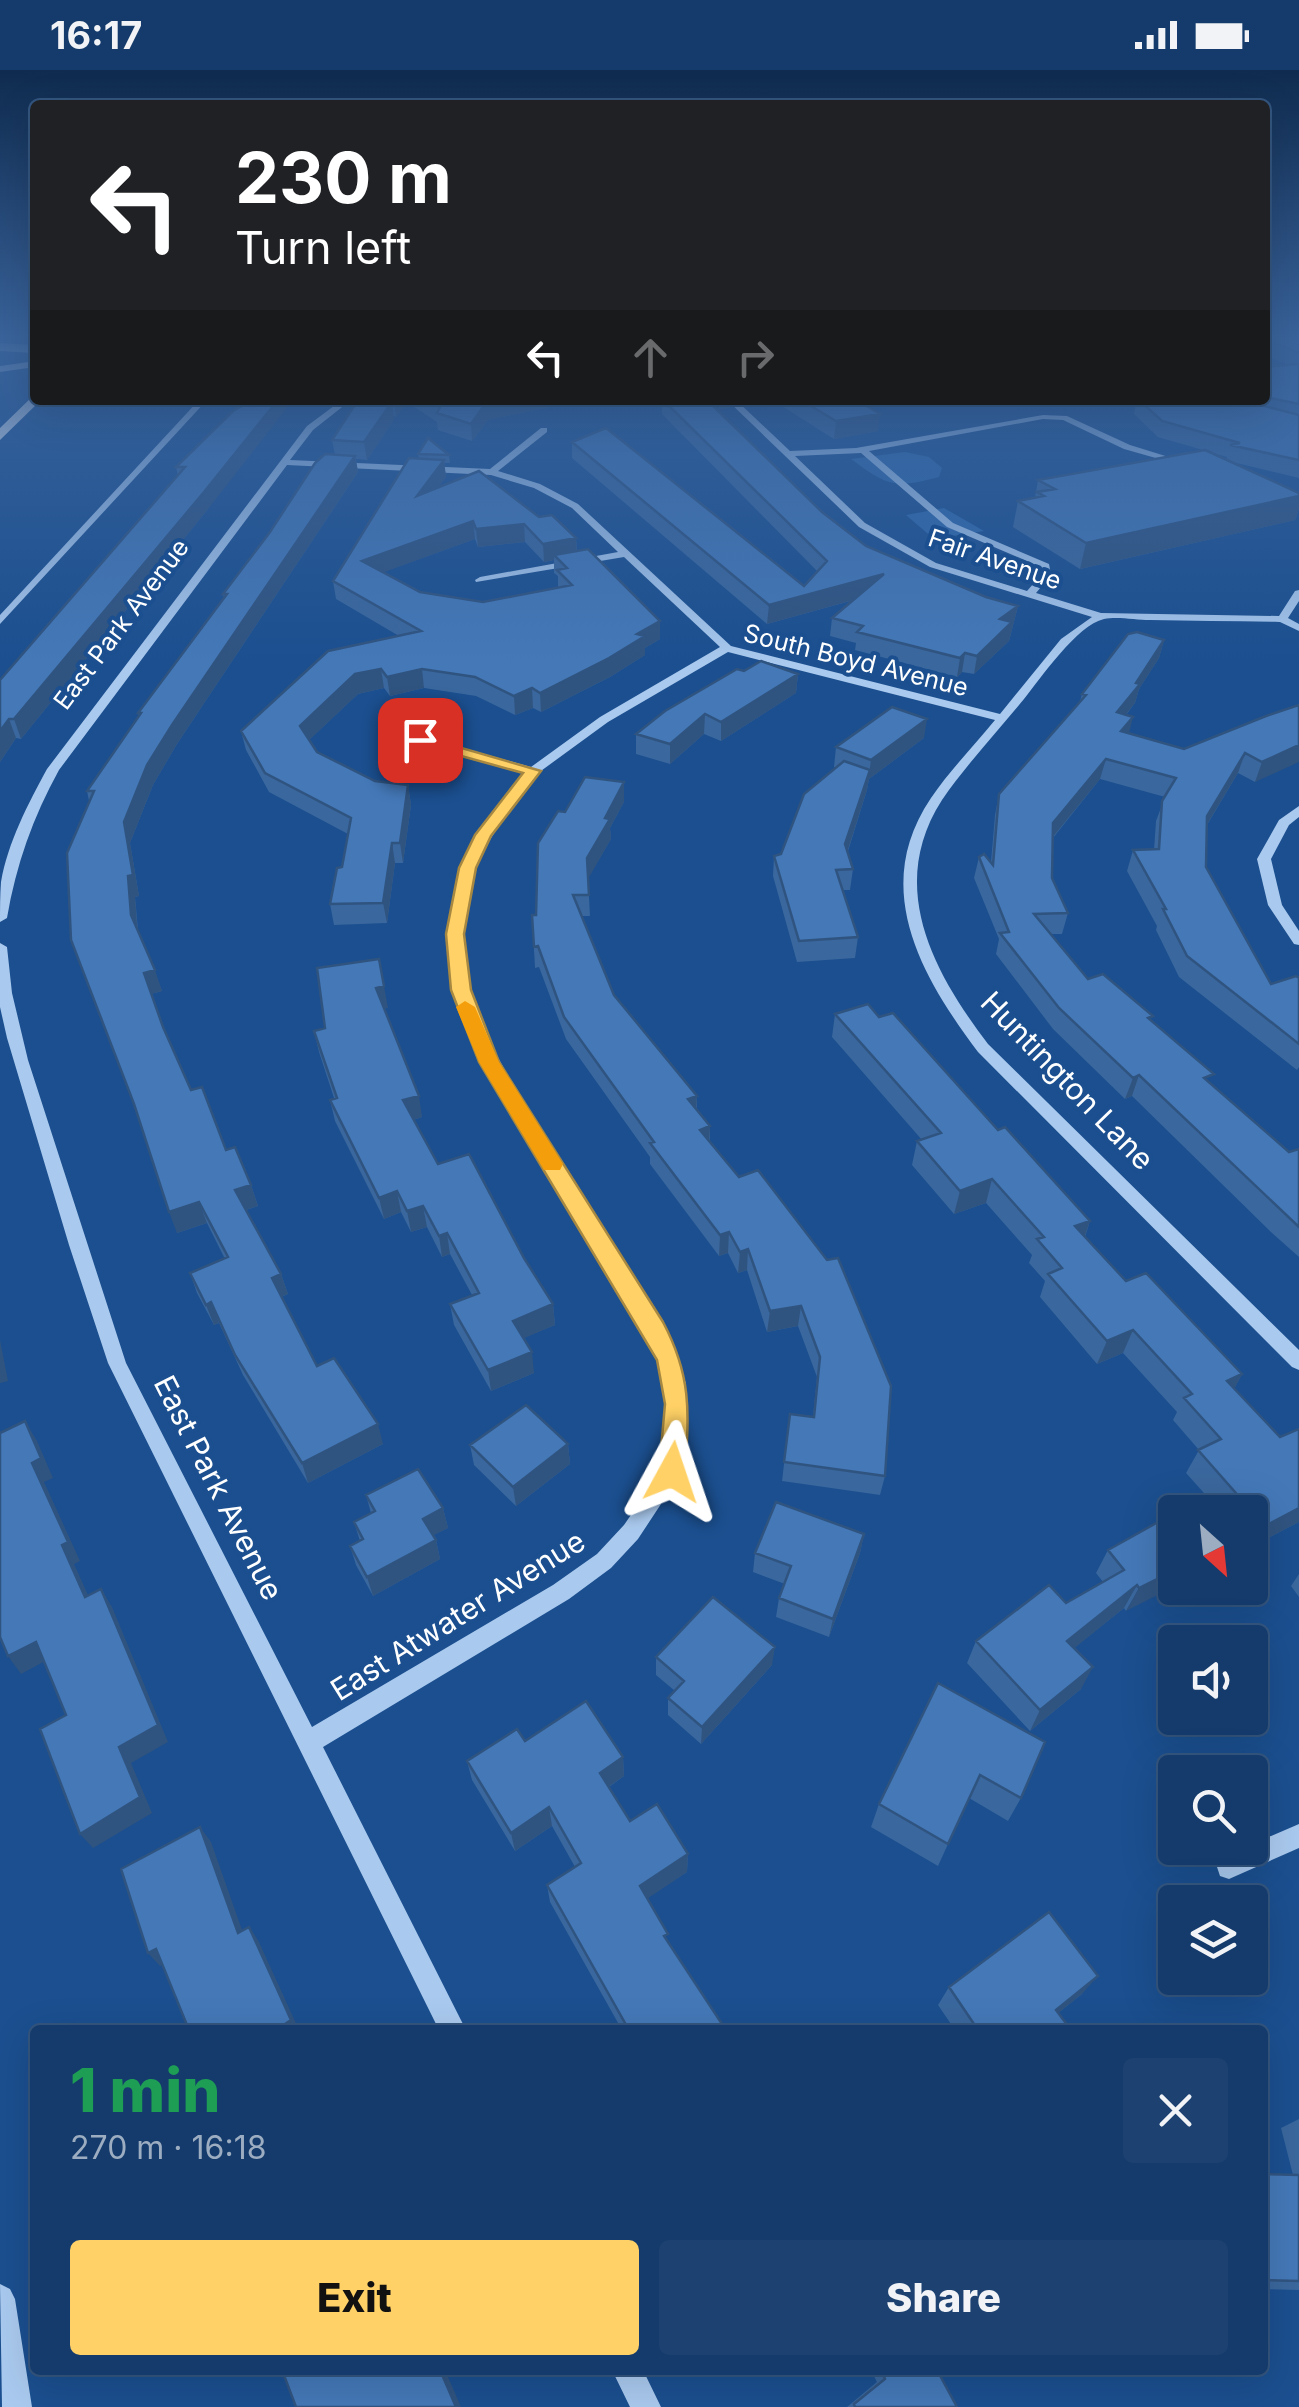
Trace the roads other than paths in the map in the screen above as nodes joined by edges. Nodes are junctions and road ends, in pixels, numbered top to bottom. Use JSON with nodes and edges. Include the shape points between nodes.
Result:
{"nodes":[{"id":1,"x":161,"y":445,"type":"edge"},
{"id":2,"x":297,"y":445,"type":"edge"},
{"id":3,"x":525,"y":445,"type":"edge"},
{"id":4,"x":780,"y":445,"type":"edge"},
{"id":5,"x":890,"y":445,"type":"edge"},
{"id":6,"x":1123,"y":445,"type":"edge"},
{"id":7,"x":863,"y":450,"type":"junction"},
{"id":8,"x":790,"y":454,"type":"junction"},
{"id":9,"x":284,"y":462,"type":"junction"},
{"id":10,"x":1200,"y":467,"type":"edge"},
{"id":11,"x":492,"y":472,"type":"junction"},
{"id":12,"x":628,"y":553,"type":"junction"},
{"id":13,"x":480,"y":580,"type":"dead end"},
{"id":14,"x":1299,"y":593,"type":"edge"},
{"id":15,"x":1028,"y":596,"type":"junction"},
{"id":16,"x":1100,"y":616,"type":"junction"},
{"id":17,"x":1282,"y":620,"type":"junction"},
{"id":18,"x":0,"y":621,"type":"edge"},
{"id":19,"x":1299,"y":628,"type":"edge"},
{"id":20,"x":727,"y":648,"type":"junction"},
{"id":21,"x":1001,"y":718,"type":"junction"},
{"id":22,"x":420,"y":740,"type":"dead end"},
{"id":23,"x":533,"y":771,"type":"junction"},
{"id":24,"x":1299,"y":810,"type":"edge"},
{"id":25,"x":0,"y":918,"type":"edge"},
{"id":26,"x":1299,"y":941,"type":"edge"},
{"id":27,"x":0,"y":947,"type":"edge"},
{"id":28,"x":1299,"y":1362,"type":"edge"},
{"id":29,"x":307,"y":1742,"type":"junction"},
{"id":30,"x":1299,"y":1836,"type":"edge"},
{"id":31,"x":1229,"y":1867,"type":"dead end"},
{"id":32,"x":451,"y":2025,"type":"edge"},
{"id":33,"x":0,"y":2300,"type":"edge"},
{"id":34,"x":630,"y":2375,"type":"edge"},
{"id":35,"x":17,"y":2407,"type":"edge"},
{"id":36,"x":646,"y":2407,"type":"edge"}],
"edges":[{"from":1,"to":18,"type":"street"},
{"from":2,"to":9,"type":"street","name":"East Park Avenue"},
{"from":3,"to":11,"type":"street"},
{"from":4,"to":8,"type":"street","name":"Fair Avenue"},
{"from":5,"to":7,"type":"street"},
{"from":6,"to":10,"type":"street"},
{"from":7,"to":8,"type":"street"},
{"from":7,"to":15,"type":"street","via":[[950,525],[1046,566]]},
{"from":8,"to":15,"type":"street","name":"Fair Avenue","via":[[893,546]]},
{"from":9,"to":11,"type":"street","name":"South Boyd Avenue"},
{"from":9,"to":25,"type":"street","name":"East Park Avenue","via":[[53,770],[23,824]]},
{"from":11,"to":12,"type":"street","name":"South Boyd Avenue","via":[[564,498]]},
{"from":12,"to":13,"type":"street"},
{"from":12,"to":20,"type":"street","name":"South Boyd Avenue"},
{"from":14,"to":17,"type":"street"},
{"from":15,"to":16,"type":"street","name":"Fair Avenue"},
{"from":16,"to":17,"type":"street","name":"Fair Avenue"},
{"from":16,"to":21,"type":"street","name":"Huntington Lane","via":[[1066,642]]},
{"from":17,"to":19,"type":"street","name":"Fair Avenue"},
{"from":20,"to":21,"type":"street","name":"South Boyd Avenue"},
{"from":20,"to":23,"type":"street","name":"East Atwater Avenue","via":[[585,730]]},
{"from":21,"to":28,"type":"street","name":"Huntington Lane","via":[[920,826],[909,886],[930,972],[995,1061]]},
{"from":22,"to":23,"type":"street"},
{"from":23,"to":29,"type":"street","name":"East Atwater Avenue","via":[[483,835],[468,868],[455,934],[461,990],[489,1062],[670,1360],[677,1404],[672,1472],[604,1560]]},
{"from":24,"to":26,"type":"street","via":[[1264,860],[1275,905]]},
{"from":27,"to":29,"type":"street","name":"East Park Avenue","via":[[13,1035],[117,1362]]},
{"from":29,"to":32,"type":"street","name":"East Park Avenue"},
{"from":30,"to":31,"type":"street"},
{"from":33,"to":35,"type":"street"},
{"from":34,"to":36,"type":"street"}]}
